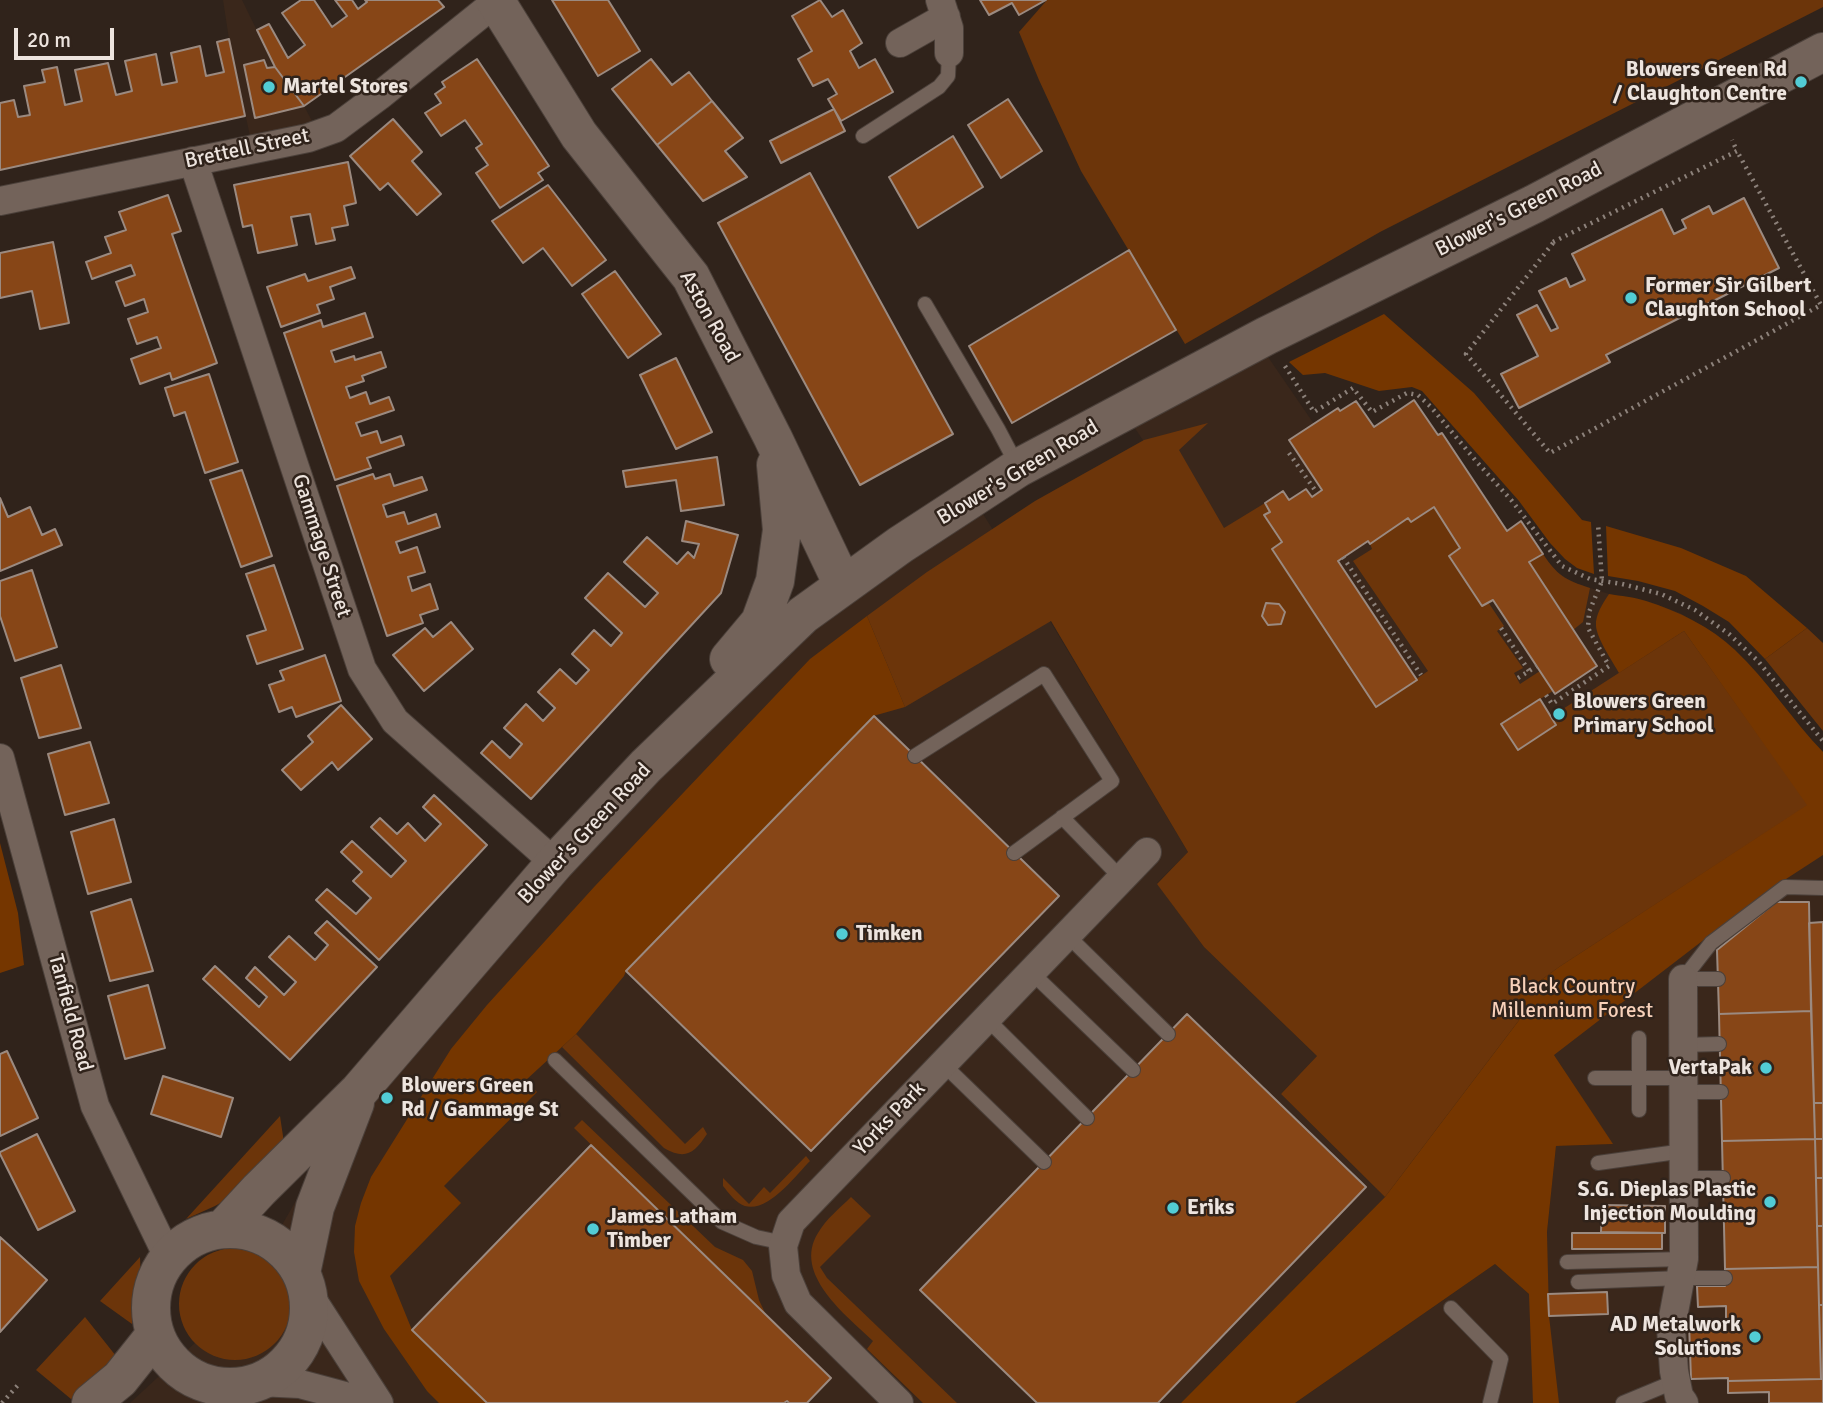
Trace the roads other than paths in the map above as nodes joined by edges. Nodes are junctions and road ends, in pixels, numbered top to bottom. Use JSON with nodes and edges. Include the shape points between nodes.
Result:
{"nodes":[{"id":1,"x":495,"y":1,"type":"edge"},
{"id":2,"x":943,"y":8,"type":"edge"},
{"id":3,"x":900,"y":43,"type":"dead end"},
{"id":4,"x":1823,"y":52,"type":"edge"},
{"id":5,"x":949,"y":54,"type":"joint"},
{"id":6,"x":863,"y":136,"type":"dead end"},
{"id":7,"x":193,"y":161,"type":"junction"},
{"id":8,"x":0,"y":201,"type":"edge"},
{"id":9,"x":925,"y":304,"type":"dead end"},
{"id":10,"x":774,"y":438,"type":"junction"},
{"id":11,"x":1018,"y":468,"type":"junction"},
{"id":12,"x":844,"y":585,"type":"junction"},
{"id":13,"x":915,"y":756,"type":"dead end"},
{"id":14,"x":0,"y":758,"type":"edge"},
{"id":15,"x":646,"y":766,"type":"junction"},
{"id":16,"x":1062,"y":817,"type":"junction"},
{"id":17,"x":1147,"y":852,"type":"dead end"},
{"id":18,"x":1014,"y":853,"type":"dead end"},
{"id":19,"x":555,"y":863,"type":"junction"},
{"id":20,"x":1121,"y":878,"type":"junction"},
{"id":21,"x":1823,"y":888,"type":"edge"},
{"id":22,"x":1067,"y":935,"type":"junction"},
{"id":23,"x":1031,"y":972,"type":"junction"},
{"id":24,"x":1683,"y":979,"type":"junction"},
{"id":25,"x":1718,"y":979,"type":"dead end"},
{"id":26,"x":986,"y":1018,"type":"junction"},
{"id":27,"x":1168,"y":1034,"type":"dead end"},
{"id":28,"x":1639,"y":1038,"type":"dead end"},
{"id":29,"x":1719,"y":1044,"type":"dead end"},
{"id":30,"x":1683,"y":1045,"type":"junction"},
{"id":31,"x":555,"y":1060,"type":"dead end"},
{"id":32,"x":943,"y":1064,"type":"junction"},
{"id":33,"x":1133,"y":1070,"type":"dead end"},
{"id":34,"x":1595,"y":1078,"type":"dead end"},
{"id":35,"x":1639,"y":1078,"type":"junction"},
{"id":36,"x":1683,"y":1085,"type":"junction"},
{"id":37,"x":359,"y":1091,"type":"junction"},
{"id":38,"x":1721,"y":1092,"type":"dead end"},
{"id":39,"x":1639,"y":1110,"type":"dead end"},
{"id":40,"x":1087,"y":1118,"type":"dead end"},
{"id":41,"x":1044,"y":1163,"type":"dead end"},
{"id":42,"x":1598,"y":1163,"type":"dead end"},
{"id":43,"x":1684,"y":1164,"type":"junction"},
{"id":44,"x":1723,"y":1178,"type":"dead end"},
{"id":45,"x":223,"y":1229,"type":"junction"},
{"id":46,"x":784,"y":1243,"type":"junction"},
{"id":47,"x":168,"y":1257,"type":"junction"},
{"id":48,"x":1567,"y":1262,"type":"dead end"},
{"id":49,"x":1682,"y":1268,"type":"junction"},
{"id":50,"x":1725,"y":1278,"type":"dead end"},
{"id":51,"x":303,"y":1282,"type":"junction"},
{"id":52,"x":1578,"y":1282,"type":"dead end"},
{"id":53,"x":1451,"y":1308,"type":"dead end"},
{"id":54,"x":155,"y":1335,"type":"junction"},
{"id":55,"x":259,"y":1382,"type":"junction"},
{"id":56,"x":1680,"y":1392,"type":"edge"},
{"id":57,"x":196,"y":1394,"type":"edge"},
{"id":58,"x":91,"y":1403,"type":"edge"},
{"id":59,"x":371,"y":1403,"type":"edge"},
{"id":60,"x":379,"y":1403,"type":"edge"},
{"id":61,"x":899,"y":1403,"type":"edge"},
{"id":62,"x":1490,"y":1403,"type":"edge"},
{"id":63,"x":1623,"y":1403,"type":"edge"}],
"edges":[{"from":1,"to":7,"type":"street","name":"Brettell Street","via":[[336,128]]},
{"from":1,"to":10,"type":"main road","name":"Aston Road","via":[[579,135],[691,277]]},
{"from":2,"to":3,"type":"street"},
{"from":2,"to":5,"type":"street"},
{"from":4,"to":11,"type":"main road","name":"Blower's Green Road"},
{"from":5,"to":6,"type":"lane","via":[[947,76],[939,87]]},
{"from":7,"to":8,"type":"street","name":"Brettell Street"},
{"from":7,"to":19,"type":"street","name":"Gammage Street","via":[[362,670],[395,721]]},
{"from":9,"to":11,"type":"lane"},
{"from":10,"to":12,"type":"main road","name":"Aston Road"},
{"from":10,"to":15,"type":"main road","via":[[782,530],[775,581],[760,622]]},
{"from":11,"to":12,"type":"main road","name":"Blower's Green Road"},
{"from":12,"to":15,"type":"main road","name":"Blower's Green Road","via":[[803,615]]},
{"from":13,"to":16,"type":"lane","via":[[1044,674],[1112,780]]},
{"from":14,"to":47,"type":"street","name":"Tanfield Road","via":[[95,1106]]},
{"from":15,"to":19,"type":"main road","name":"Blower's Green Road"},
{"from":16,"to":18,"type":"lane"},
{"from":16,"to":20,"type":"lane"},
{"from":17,"to":20,"type":"street","name":"Yorks Park"},
{"from":19,"to":37,"type":"main road","name":"Blower's Green Road"},
{"from":20,"to":22,"type":"street","name":"Yorks Park"},
{"from":21,"to":24,"type":"lane","via":[[1785,887],[1711,943]]},
{"from":22,"to":23,"type":"street","name":"Yorks Park"},
{"from":22,"to":27,"type":"lane"},
{"from":23,"to":26,"type":"street","name":"Yorks Park"},
{"from":23,"to":33,"type":"lane"},
{"from":24,"to":25,"type":"lane"},
{"from":24,"to":30,"type":"street"},
{"from":26,"to":32,"type":"street","name":"Yorks Park"},
{"from":26,"to":40,"type":"lane"},
{"from":28,"to":35,"type":"lane"},
{"from":29,"to":30,"type":"lane"},
{"from":30,"to":36,"type":"street"},
{"from":31,"to":46,"type":"lane","via":[[722,1222]]},
{"from":32,"to":41,"type":"lane"},
{"from":32,"to":46,"type":"street","name":"Yorks Park","via":[[791,1222]]},
{"from":34,"to":35,"type":"lane"},
{"from":35,"to":36,"type":"lane"},
{"from":35,"to":39,"type":"lane"},
{"from":36,"to":38,"type":"lane"},
{"from":36,"to":43,"type":"street"},
{"from":37,"to":45,"type":"main road","name":"Blower's Green Road"},
{"from":37,"to":51,"type":"main road","name":"Blower's Green Road","via":[[315,1207]]},
{"from":42,"to":43,"type":"lane"},
{"from":43,"to":44,"type":"lane"},
{"from":43,"to":49,"type":"street"},
{"from":45,"to":47,"type":"main road","name":"Blower's Green Road","via":[[193,1237]]},
{"from":45,"to":51,"type":"main road","name":"Blower's Green Road","via":[[242,1229],[274,1242],[287,1253]]},
{"from":46,"to":61,"type":"street","via":[[786,1275],[798,1303]]},
{"from":47,"to":54,"type":"main road","name":"Blower's Green Road","via":[[156,1277],[151,1299]]},
{"from":48,"to":49,"type":"lane"},
{"from":49,"to":50,"type":"lane"},
{"from":49,"to":52,"type":"lane"},
{"from":49,"to":56,"type":"street","via":[[1671,1328],[1681,1352]]},
{"from":51,"to":55,"type":"main road","name":"Blower's Green Road","via":[[307,1327],[285,1365]]},
{"from":51,"to":60,"type":"street"},
{"from":53,"to":62,"type":"lane","via":[[1502,1359]]},
{"from":54,"to":57,"type":"main road","name":"Blower's Green Road","via":[[165,1354],[196,1380]]},
{"from":54,"to":58,"type":"main road","via":[[120,1379]]},
{"from":55,"to":57,"type":"main road","name":"Blower's Green Road"},
{"from":55,"to":59,"type":"street","via":[[300,1384]]},
{"from":56,"to":63,"type":"lane"}]}
